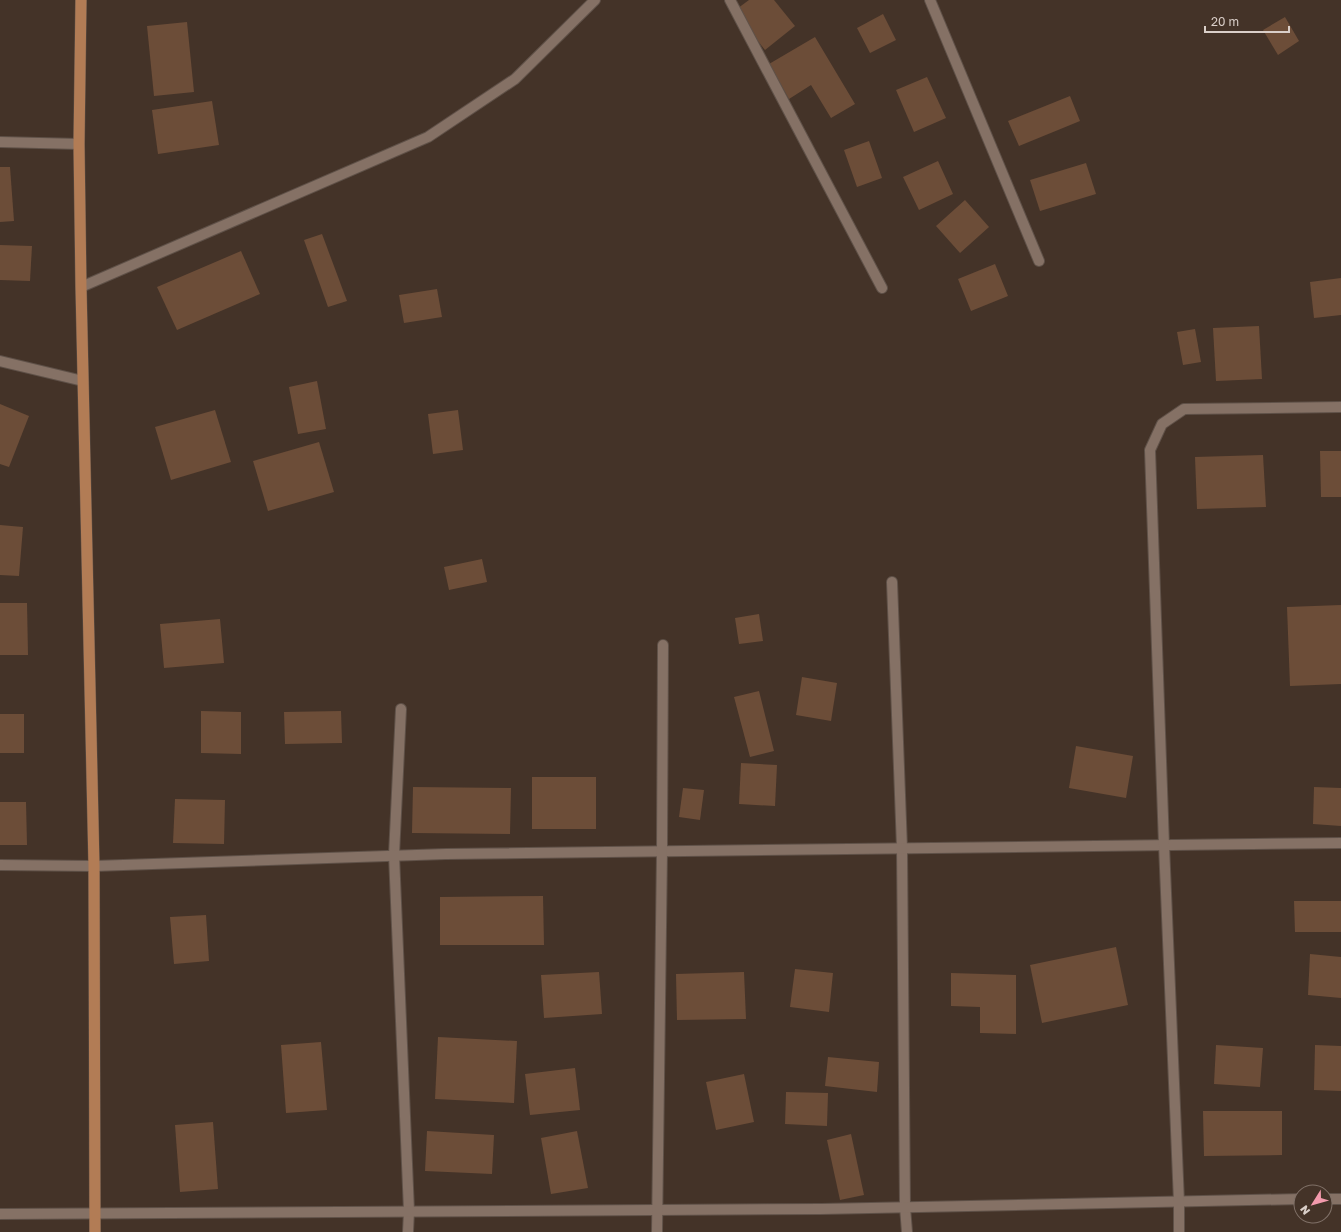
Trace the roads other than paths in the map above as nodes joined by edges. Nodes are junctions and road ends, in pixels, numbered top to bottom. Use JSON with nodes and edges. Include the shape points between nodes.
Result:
{"nodes":[{"id":1,"x":81,"y":0,"type":"edge"},
{"id":2,"x":595,"y":0,"type":"edge"},
{"id":3,"x":730,"y":0,"type":"edge"},
{"id":4,"x":930,"y":0,"type":"edge"},
{"id":5,"x":0,"y":142,"type":"edge"},
{"id":6,"x":79,"y":144,"type":"junction"},
{"id":7,"x":1040,"y":261,"type":"dead end"},
{"id":8,"x":81,"y":287,"type":"junction"},
{"id":9,"x":882,"y":288,"type":"dead end"},
{"id":10,"x":0,"y":361,"type":"edge"},
{"id":11,"x":83,"y":381,"type":"junction"},
{"id":12,"x":1341,"y":408,"type":"edge"},
{"id":13,"x":892,"y":582,"type":"dead end"},
{"id":14,"x":663,"y":646,"type":"dead end"},
{"id":15,"x":401,"y":710,"type":"dead end"},
{"id":16,"x":1341,"y":843,"type":"edge"},
{"id":17,"x":1164,"y":846,"type":"junction"},
{"id":18,"x":902,"y":848,"type":"junction"},
{"id":19,"x":662,"y":851,"type":"junction"},
{"id":20,"x":394,"y":855,"type":"junction"},
{"id":21,"x":0,"y":865,"type":"edge"},
{"id":22,"x":94,"y":866,"type":"junction"},
{"id":23,"x":1293,"y":1199,"type":"edge"},
{"id":24,"x":1179,"y":1202,"type":"junction"},
{"id":25,"x":905,"y":1207,"type":"junction"},
{"id":26,"x":409,"y":1210,"type":"junction"},
{"id":27,"x":657,"y":1210,"type":"junction"},
{"id":28,"x":95,"y":1213,"type":"junction"},
{"id":29,"x":0,"y":1214,"type":"edge"},
{"id":30,"x":96,"y":1232,"type":"edge"},
{"id":31,"x":408,"y":1232,"type":"edge"},
{"id":32,"x":657,"y":1232,"type":"edge"},
{"id":33,"x":907,"y":1232,"type":"edge"},
{"id":34,"x":1179,"y":1232,"type":"edge"}],
"edges":[{"from":1,"to":6,"type":"highway"},
{"from":2,"to":8,"type":"street","via":[[514,79],[428,136]]},
{"from":3,"to":9,"type":"street"},
{"from":4,"to":7,"type":"street"},
{"from":5,"to":6,"type":"street"},
{"from":6,"to":8,"type":"highway"},
{"from":8,"to":11,"type":"highway"},
{"from":10,"to":11,"type":"street"},
{"from":11,"to":22,"type":"highway"},
{"from":12,"to":17,"type":"street","via":[[1184,409],[1162,424],[1150,450]]},
{"from":13,"to":18,"type":"street"},
{"from":14,"to":19,"type":"street"},
{"from":15,"to":20,"type":"street"},
{"from":16,"to":17,"type":"street"},
{"from":17,"to":18,"type":"street"},
{"from":17,"to":24,"type":"street"},
{"from":18,"to":19,"type":"street"},
{"from":18,"to":25,"type":"street"},
{"from":19,"to":20,"type":"street"},
{"from":19,"to":27,"type":"street"},
{"from":20,"to":22,"type":"street"},
{"from":20,"to":26,"type":"street"},
{"from":21,"to":22,"type":"street"},
{"from":22,"to":28,"type":"highway"},
{"from":23,"to":24,"type":"street"},
{"from":24,"to":25,"type":"street"},
{"from":24,"to":34,"type":"street"},
{"from":25,"to":27,"type":"street"},
{"from":25,"to":33,"type":"street"},
{"from":26,"to":27,"type":"street"},
{"from":26,"to":28,"type":"street"},
{"from":26,"to":31,"type":"street"},
{"from":27,"to":32,"type":"street"},
{"from":28,"to":29,"type":"street"},
{"from":28,"to":30,"type":"highway"}]}
